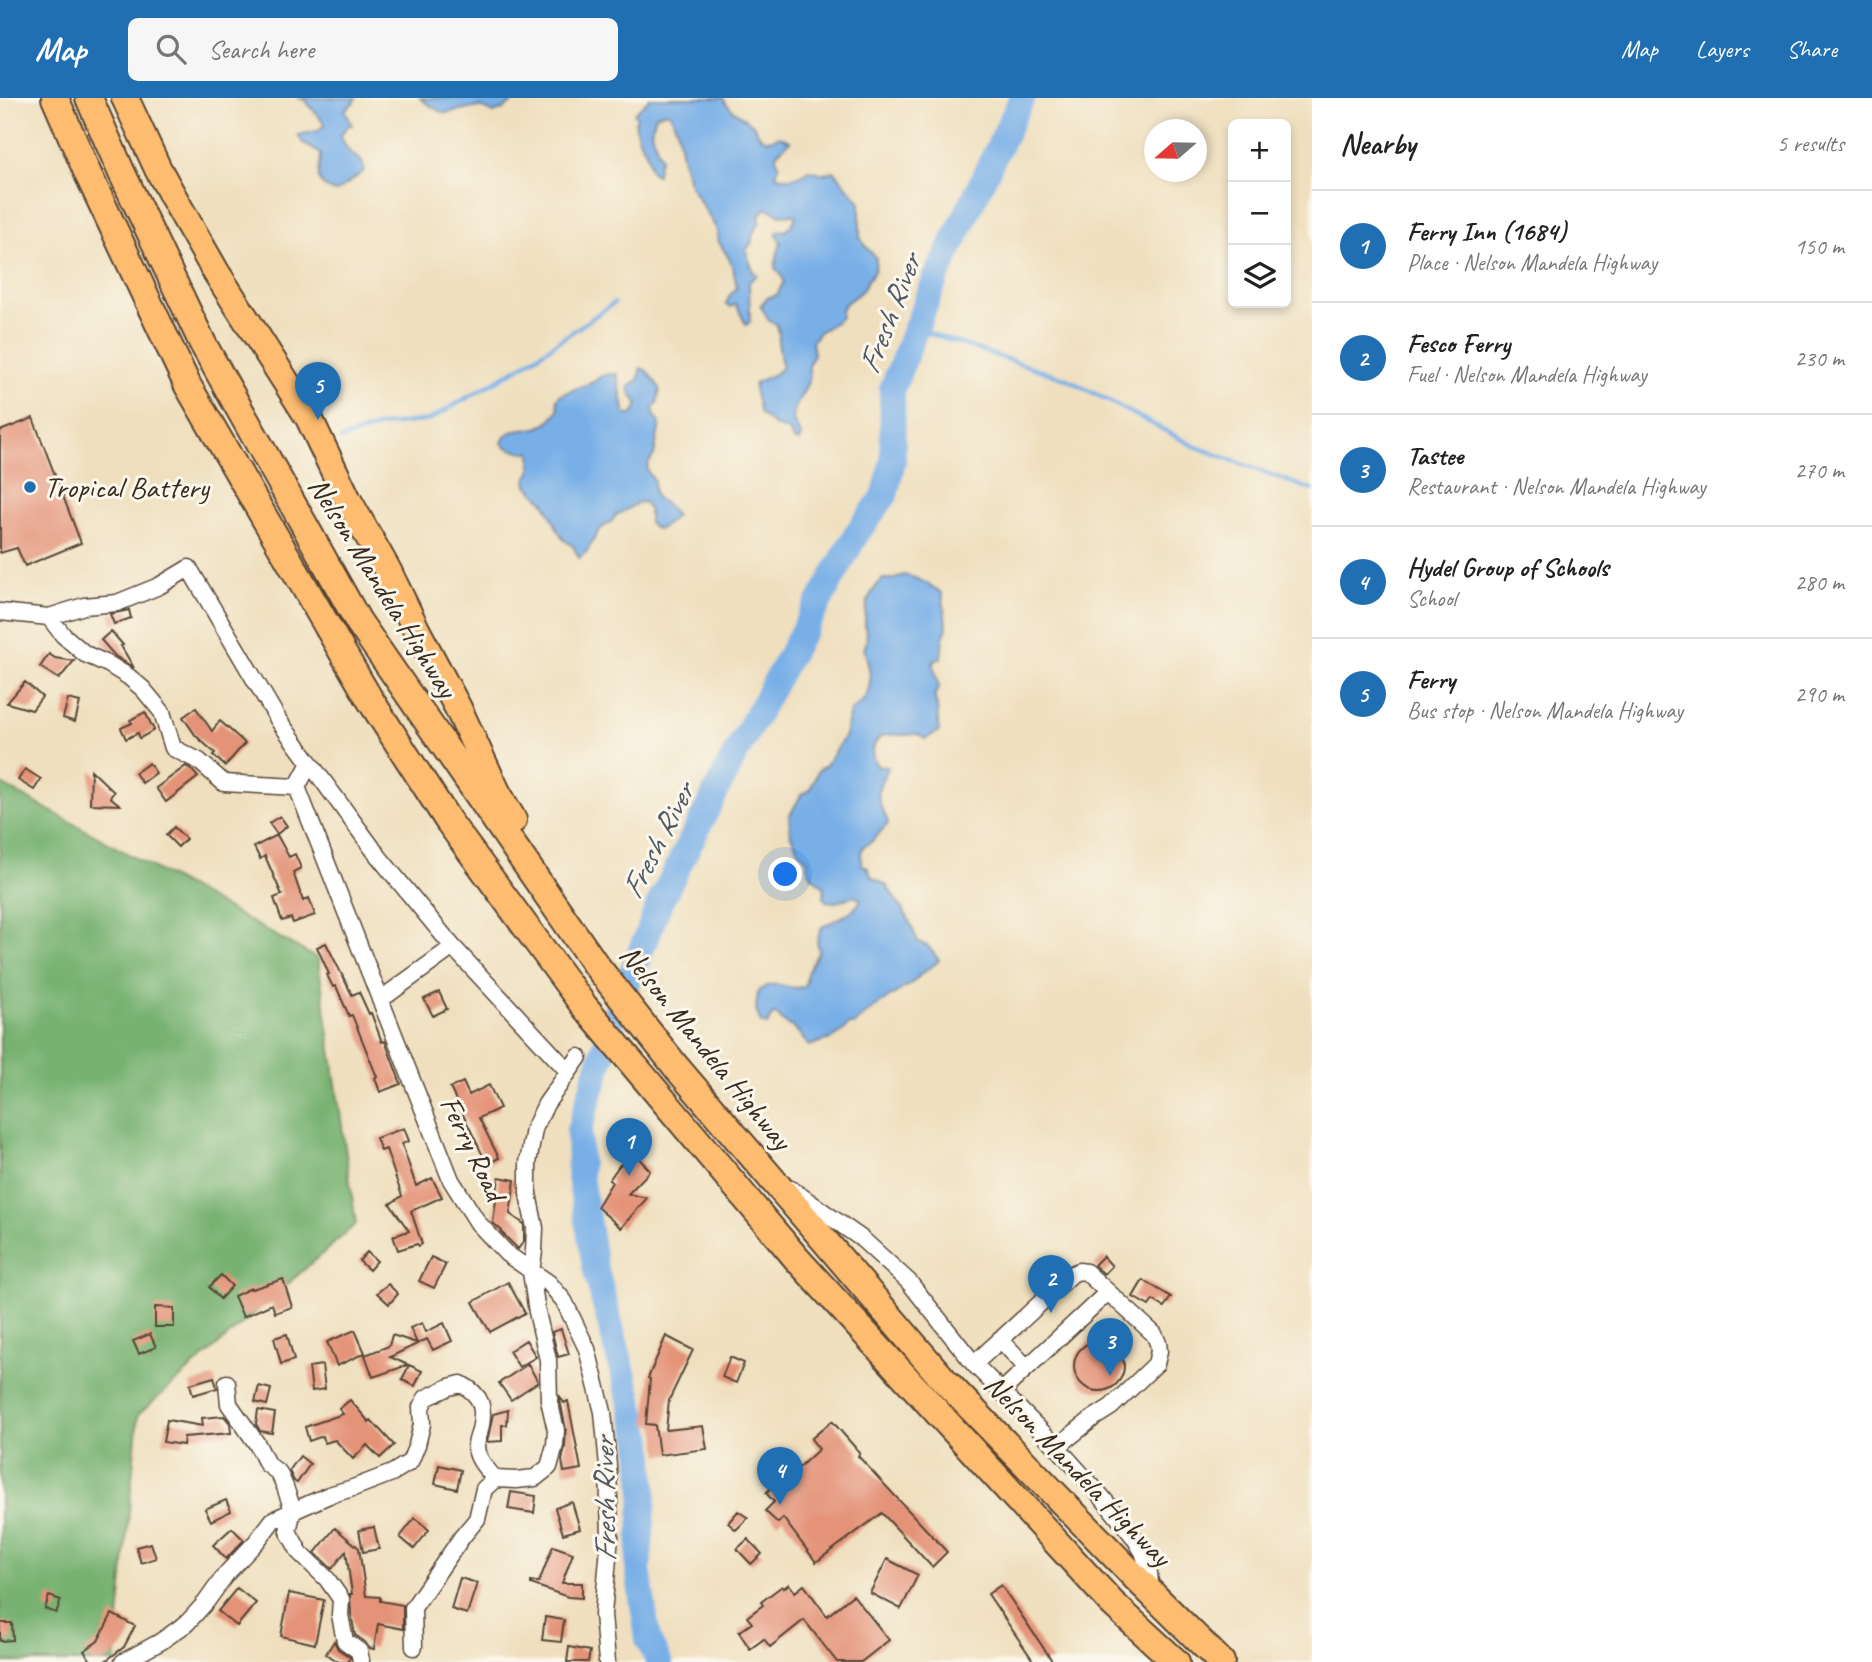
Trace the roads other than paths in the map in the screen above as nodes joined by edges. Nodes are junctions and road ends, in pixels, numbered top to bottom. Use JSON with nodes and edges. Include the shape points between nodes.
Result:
{"nodes":[{"id":1,"x":55,"y":98,"type":"edge"},
{"id":2,"x":89,"y":98,"type":"edge"},
{"id":3,"x":125,"y":98,"type":"edge"},
{"id":4,"x":0,"y":612,"type":"edge"},
{"id":5,"x":49,"y":617,"type":"junction"},
{"id":6,"x":310,"y":763,"type":"junction"},
{"id":7,"x":296,"y":787,"type":"junction"},
{"id":8,"x":572,"y":932,"type":"junction"},
{"id":9,"x":453,"y":947,"type":"junction"},
{"id":10,"x":380,"y":1000,"type":"junction"},
{"id":11,"x":579,"y":1057,"type":"dead end"},
{"id":12,"x":568,"y":1071,"type":"junction"},
{"id":13,"x":766,"y":1172,"type":"junction"},
{"id":14,"x":531,"y":1272,"type":"junction"},
{"id":15,"x":1108,"y":1292,"type":"junction"},
{"id":16,"x":1000,"y":1339,"type":"junction"},
{"id":17,"x":974,"y":1364,"type":"junction"},
{"id":18,"x":1027,"y":1368,"type":"junction"},
{"id":19,"x":227,"y":1384,"type":"dead end"},
{"id":20,"x":1002,"y":1391,"type":"junction"},
{"id":21,"x":1058,"y":1447,"type":"junction"},
{"id":22,"x":495,"y":1479,"type":"junction"},
{"id":23,"x":293,"y":1510,"type":"junction"},
{"id":24,"x":1151,"y":1593,"type":"junction"},
{"id":25,"x":414,"y":1647,"type":"dead end"},
{"id":26,"x":360,"y":1661,"type":"edge"},
{"id":27,"x":123,"y":1662,"type":"edge"},
{"id":28,"x":607,"y":1662,"type":"edge"},
{"id":29,"x":1176,"y":1662,"type":"edge"},
{"id":30,"x":1221,"y":1662,"type":"edge"}],
"edges":[{"from":1,"to":29,"type":"highway","name":"Nelson Mandela Highway","via":[[188,386],[369,698],[449,822],[584,1006],[797,1259],[1112,1603]]},
{"from":2,"to":8,"type":"highway","name":"Nelson Mandela Highway","via":[[203,344],[358,621]]},
{"from":3,"to":8,"type":"highway","via":[[158,169],[216,272],[309,418]]},
{"from":4,"to":5,"type":"street"},
{"from":5,"to":6,"type":"street","via":[[84,606],[117,603],[189,568],[279,720]]},
{"from":5,"to":7,"type":"street","via":[[85,654],[108,663],[143,690],[162,712],[173,748],[199,761],[224,783]]},
{"from":6,"to":7,"type":"street"},
{"from":6,"to":9,"type":"street"},
{"from":7,"to":10,"type":"street","name":"Ferry Road"},
{"from":8,"to":13,"type":"highway","name":"Nelson Mandela Highway","via":[[677,1068]]},
{"from":9,"to":10,"type":"street"},
{"from":9,"to":12,"type":"street"},
{"from":10,"to":14,"type":"street","name":"Ferry Road","via":[[451,1180],[478,1223]]},
{"from":11,"to":12,"type":"street"},
{"from":12,"to":14,"type":"street","via":[[534,1129],[527,1194],[535,1228]]},
{"from":13,"to":17,"type":"street","via":[[862,1239],[909,1282]]},
{"from":13,"to":24,"type":"highway","name":"Nelson Mandela Highway","via":[[943,1379]]},
{"from":14,"to":22,"type":"street","via":[[548,1360],[555,1445],[550,1467],[536,1478]]},
{"from":14,"to":28,"type":"street","name":"Ferry Road","via":[[549,1283],[564,1301],[587,1349],[603,1412],[610,1536],[603,1614]]},
{"from":15,"to":16,"type":"street","via":[[1086,1272],[1072,1274]]},
{"from":15,"to":18,"type":"street"},
{"from":15,"to":21,"type":"street","via":[[1154,1334],[1159,1351],[1156,1363],[1111,1407]]},
{"from":16,"to":17,"type":"street"},
{"from":16,"to":18,"type":"street"},
{"from":17,"to":20,"type":"street"},
{"from":18,"to":20,"type":"street"},
{"from":19,"to":23,"type":"street","via":[[229,1404],[267,1464],[279,1473]]},
{"from":20,"to":21,"type":"street"},
{"from":21,"to":24,"type":"street","via":[[1134,1537],[1148,1566]]},
{"from":22,"to":23,"type":"street","via":[[479,1459],[476,1446],[482,1408],[478,1396],[461,1384],[426,1398],[418,1446],[410,1462]]},
{"from":22,"to":25,"type":"street","via":[[484,1489],[477,1519],[413,1608]]},
{"from":23,"to":26,"type":"street","via":[[288,1531],[300,1553],[341,1599],[345,1641],[359,1651]]},
{"from":23,"to":27,"type":"street","via":[[273,1520],[187,1623]]},
{"from":24,"to":30,"type":"highway","name":"Nelson Mandela Highway"}]}
